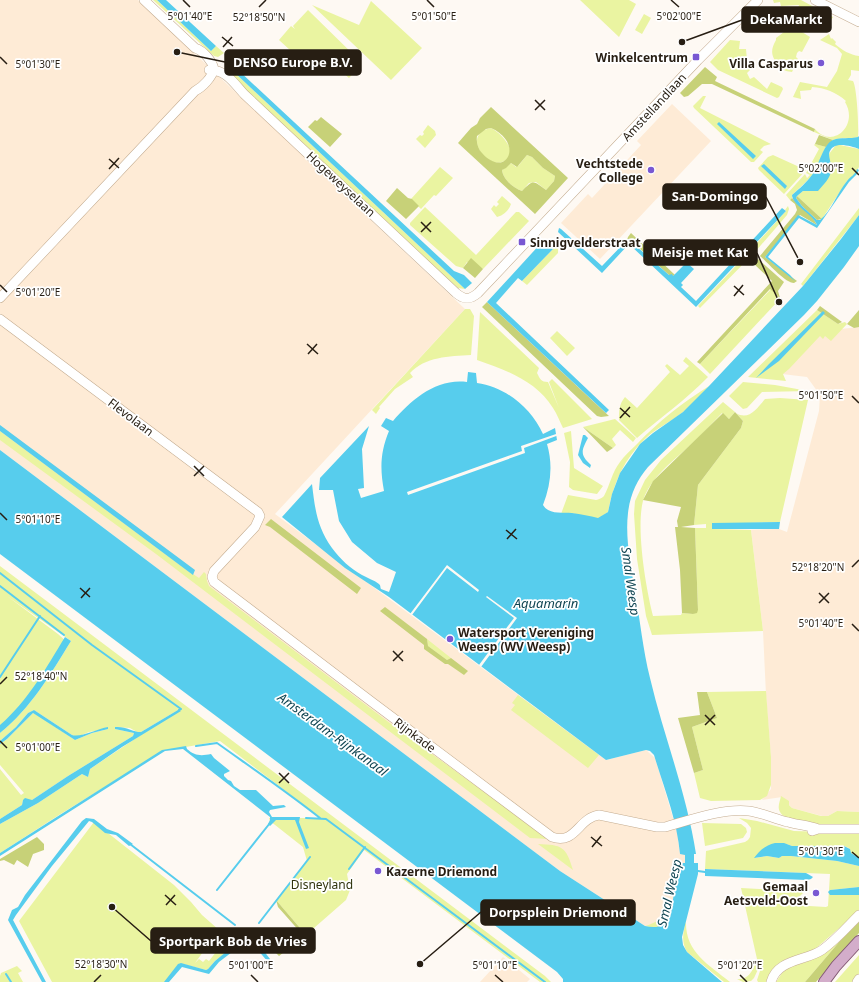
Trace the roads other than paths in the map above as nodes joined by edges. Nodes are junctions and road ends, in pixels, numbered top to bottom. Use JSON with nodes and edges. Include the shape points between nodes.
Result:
{"nodes":[{"id":1,"x":144,"y":0,"type":"edge"},
{"id":2,"x":758,"y":0,"type":"edge"},
{"id":3,"x":815,"y":0,"type":"edge"},
{"id":4,"x":859,"y":22,"type":"edge"},
{"id":5,"x":212,"y":70,"type":"junction"},
{"id":6,"x":0,"y":298,"type":"edge"},
{"id":7,"x":468,"y":299,"type":"joint"},
{"id":8,"x":0,"y":319,"type":"edge"},
{"id":9,"x":260,"y":516,"type":"joint"},
{"id":10,"x":858,"y":829,"type":"edge"},
{"id":11,"x":859,"y":915,"type":"edge"},
{"id":12,"x":859,"y":941,"type":"edge"},
{"id":13,"x":859,"y":947,"type":"edge"},
{"id":14,"x":859,"y":979,"type":"edge"},
{"id":15,"x":772,"y":982,"type":"edge"},
{"id":16,"x":825,"y":982,"type":"edge"},
{"id":17,"x":857,"y":982,"type":"edge"}],
"edges":[{"from":1,"to":5,"type":"street","name":"Hogeweyselaan","via":[[195,48]]},
{"from":2,"to":7,"type":"street","name":"Amstellandlaan","via":[[700,58],[484,288]]},
{"from":3,"to":4,"type":"street"},
{"from":5,"to":6,"type":"street"},
{"from":5,"to":7,"type":"street","name":"Hogeweyselaan","via":[[227,75],[460,297]]},
{"from":8,"to":9,"type":"street","name":"Flevolaan","via":[[252,506]]},
{"from":9,"to":10,"type":"street","name":"Rijnkade","via":[[255,527],[214,570],[212,580],[552,837],[568,837],[594,815],[665,827],[730,811],[759,813],[818,829]]},
{"from":11,"to":15,"type":"street","via":[[827,947],[777,970]]},
{"from":12,"to":16,"type":"main road"},
{"from":13,"to":16,"type":"main road"},
{"from":14,"to":17,"type":"street"}]}
